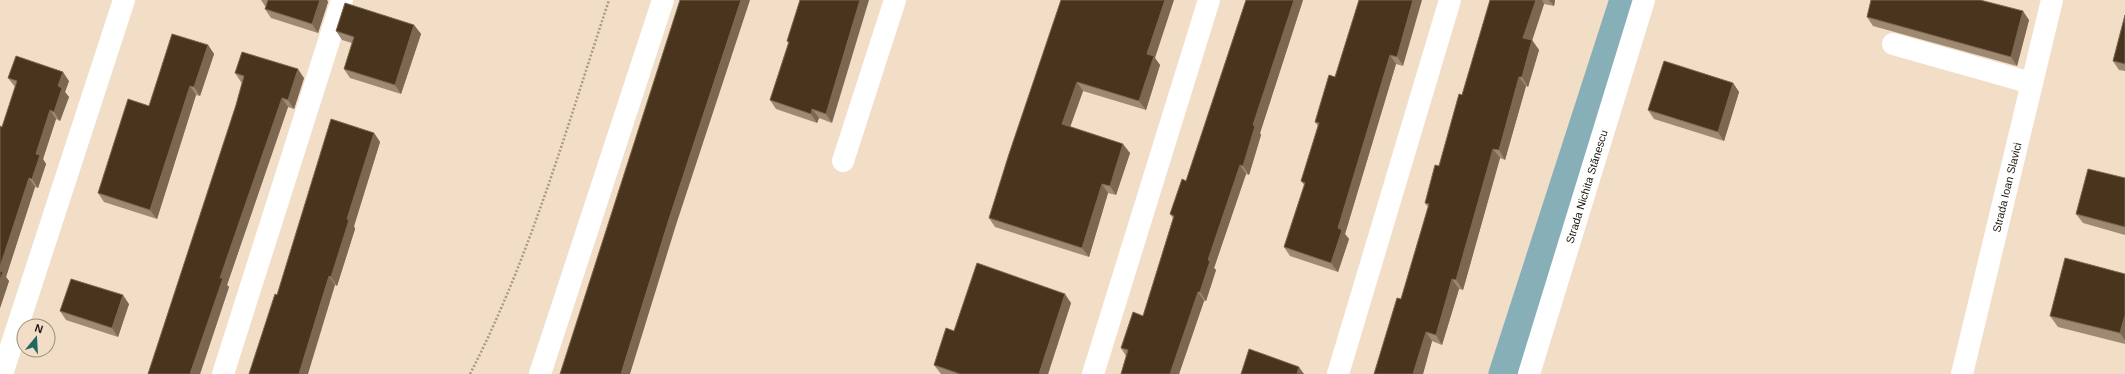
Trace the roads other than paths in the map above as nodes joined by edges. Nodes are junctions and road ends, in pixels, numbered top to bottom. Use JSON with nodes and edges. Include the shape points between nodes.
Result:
{"nodes":[{"id":1,"x":124,"y":0,"type":"edge"},
{"id":2,"x":342,"y":0,"type":"edge"},
{"id":3,"x":663,"y":0,"type":"edge"},
{"id":4,"x":895,"y":0,"type":"edge"},
{"id":5,"x":1209,"y":0,"type":"edge"},
{"id":6,"x":1450,"y":0,"type":"edge"},
{"id":7,"x":1644,"y":0,"type":"edge"},
{"id":8,"x":2052,"y":0,"type":"edge"},
{"id":9,"x":1893,"y":44,"type":"dead end"},
{"id":10,"x":2031,"y":83,"type":"junction"},
{"id":11,"x":843,"y":161,"type":"dead end"},
{"id":12,"x":2,"y":374,"type":"edge"},
{"id":13,"x":223,"y":374,"type":"edge"},
{"id":14,"x":540,"y":374,"type":"edge"},
{"id":15,"x":1093,"y":374,"type":"edge"},
{"id":16,"x":1338,"y":374,"type":"edge"},
{"id":17,"x":1529,"y":374,"type":"edge"},
{"id":18,"x":1962,"y":374,"type":"edge"}],
"edges":[{"from":1,"to":12,"type":"street"},
{"from":2,"to":13,"type":"street"},
{"from":3,"to":14,"type":"street"},
{"from":4,"to":11,"type":"street"},
{"from":5,"to":15,"type":"street"},
{"from":6,"to":16,"type":"street"},
{"from":7,"to":17,"type":"street","name":"Strada Nichita Stănescu"},
{"from":8,"to":10,"type":"street","name":"Strada Ioan Slavici"},
{"from":9,"to":10,"type":"street"},
{"from":10,"to":18,"type":"street","name":"Strada Ioan Slavici"}]}
